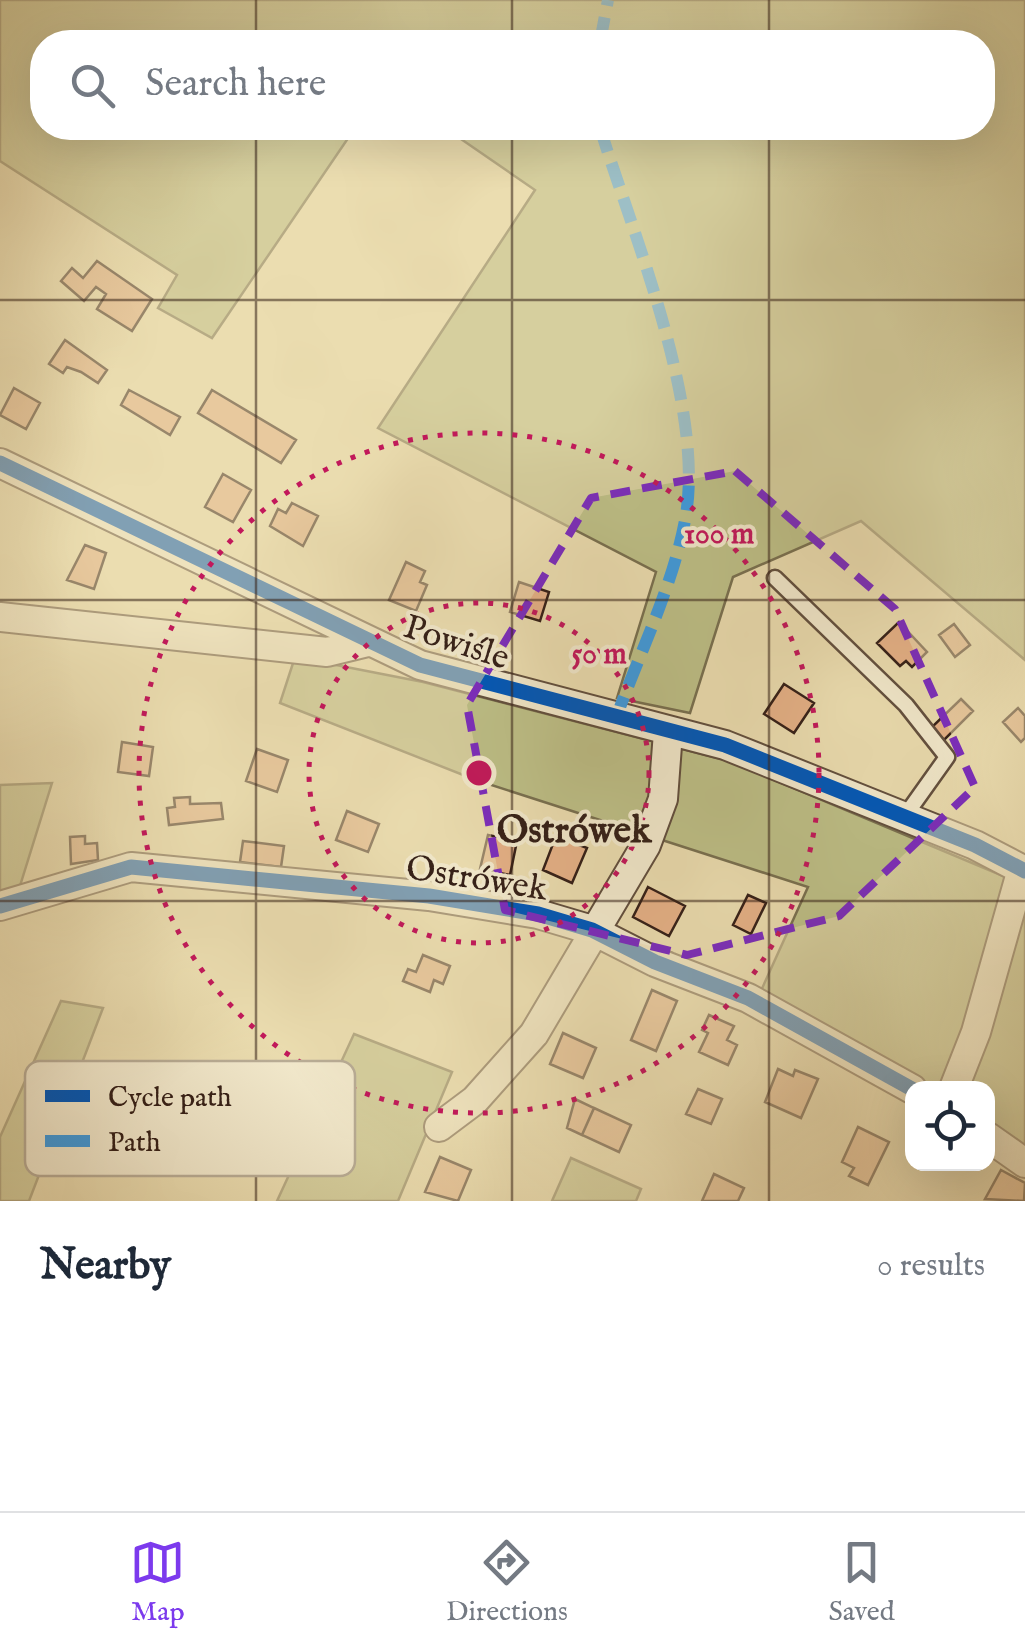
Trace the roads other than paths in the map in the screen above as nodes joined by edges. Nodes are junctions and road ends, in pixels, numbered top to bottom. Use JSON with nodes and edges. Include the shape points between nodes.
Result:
{"nodes":[{"id":1,"x":0,"y":462,"type":"edge"},
{"id":2,"x":775,"y":578,"type":"dead end"},
{"id":3,"x":0,"y":617,"type":"edge"},
{"id":4,"x":368,"y":642,"type":"junction"},
{"id":5,"x":668,"y":732,"type":"junction"},
{"id":6,"x":905,"y":816,"type":"junction"},
{"id":7,"x":1024,"y":870,"type":"edge"},
{"id":8,"x":0,"y":906,"type":"edge"},
{"id":9,"x":592,"y":930,"type":"junction"},
{"id":10,"x":957,"y":1081,"type":"edge"},
{"id":11,"x":905,"y":1085,"type":"edge"},
{"id":12,"x":438,"y":1127,"type":"dead end"},
{"id":13,"x":995,"y":1142,"type":"edge"},
{"id":14,"x":1025,"y":1162,"type":"edge"}],
"edges":[{"from":1,"to":4,"type":"street","name":"Powiśle"},
{"from":2,"to":6,"type":"lane","via":[[906,706],[947,758]]},
{"from":3,"to":4,"type":"street","via":[[327,652]]},
{"from":4,"to":5,"type":"street","name":"Powiśle","via":[[465,679]]},
{"from":5,"to":6,"type":"street","name":"Powiśle","via":[[724,746]]},
{"from":5,"to":9,"type":"street","via":[[654,827]]},
{"from":6,"to":7,"type":"street","name":"Powiśle"},
{"from":7,"to":10,"type":"street"},
{"from":8,"to":9,"type":"street","name":"Ostrówek","via":[[131,868],[174,868],[486,904]]},
{"from":9,"to":11,"type":"street","name":"Ostrówek","via":[[748,998]]},
{"from":9,"to":12,"type":"street","via":[[508,1067]]},
{"from":13,"to":14,"type":"street"}]}
